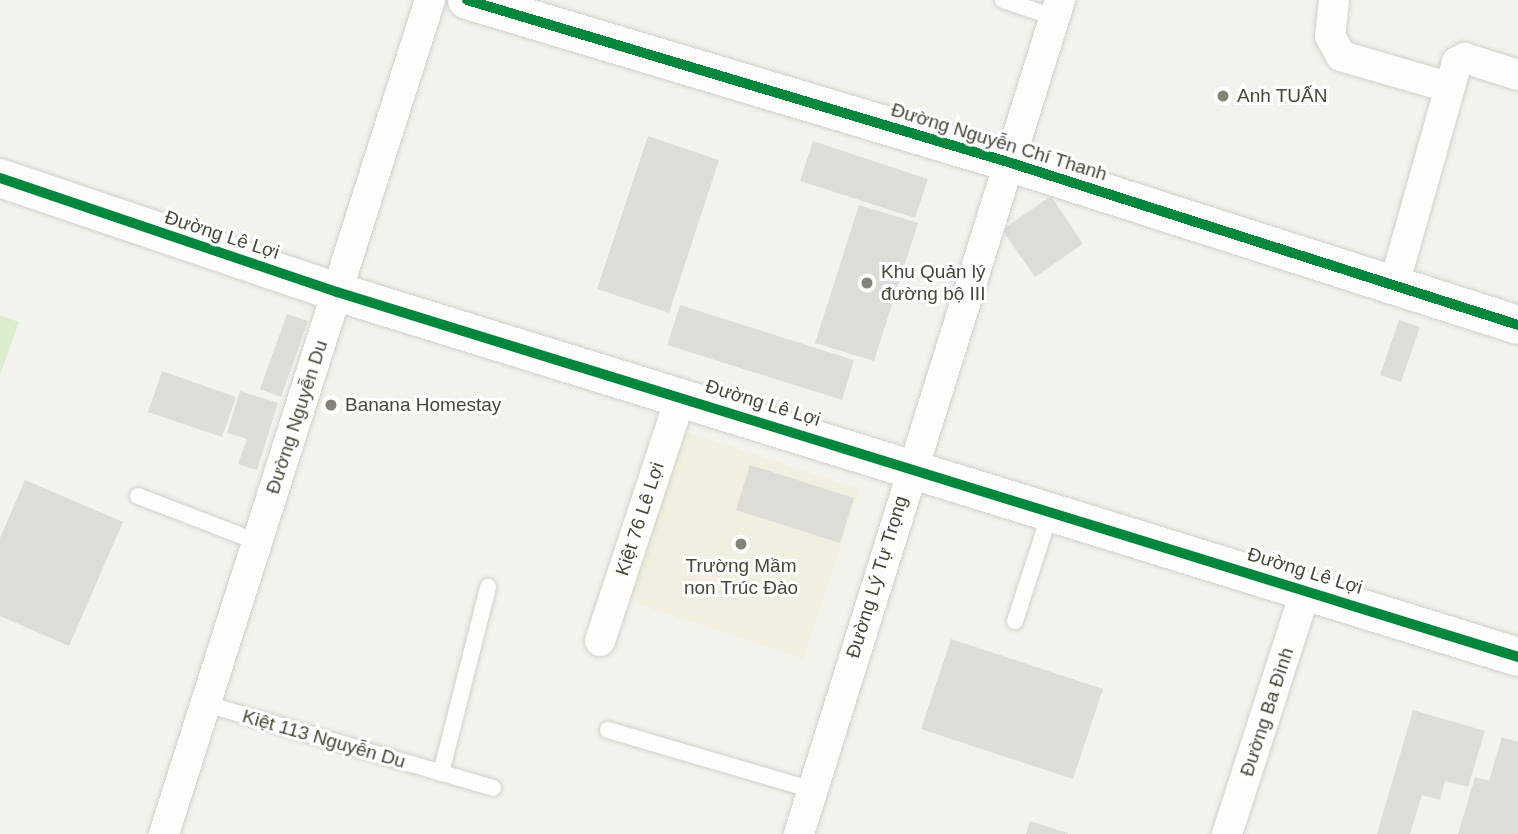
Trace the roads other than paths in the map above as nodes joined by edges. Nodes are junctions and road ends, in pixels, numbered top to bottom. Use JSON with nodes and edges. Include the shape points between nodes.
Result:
{"nodes":[{"id":1,"x":430,"y":0,"type":"edge"},
{"id":2,"x":467,"y":0,"type":"edge"},
{"id":3,"x":1003,"y":0,"type":"edge"},
{"id":4,"x":1334,"y":0,"type":"edge"},
{"id":5,"x":1057,"y":9,"type":"edge"},
{"id":6,"x":1518,"y":75,"type":"edge"},
{"id":7,"x":1448,"y":87,"type":"junction"},
{"id":8,"x":1008,"y":162,"type":"junction"},
{"id":9,"x":0,"y":178,"type":"edge"},
{"id":10,"x":1394,"y":285,"type":"junction"},
{"id":11,"x":337,"y":292,"type":"junction"},
{"id":12,"x":1518,"y":325,"type":"edge"},
{"id":13,"x":681,"y":396,"type":"junction"},
{"id":14,"x":911,"y":467,"type":"junction"},
{"id":15,"x":138,"y":496,"type":"dead end"},
{"id":16,"x":1051,"y":511,"type":"junction"},
{"id":17,"x":258,"y":542,"type":"junction"},
{"id":18,"x":488,"y":587,"type":"dead end"},
{"id":19,"x":1306,"y":590,"type":"junction"},
{"id":20,"x":1015,"y":621,"type":"dead end"},
{"id":21,"x":600,"y":641,"type":"dead end"},
{"id":22,"x":1518,"y":657,"type":"edge"},
{"id":23,"x":206,"y":704,"type":"junction"},
{"id":24,"x":608,"y":730,"type":"dead end"},
{"id":25,"x":441,"y":773,"type":"junction"},
{"id":26,"x":492,"y":788,"type":"dead end"},
{"id":27,"x":813,"y":790,"type":"junction"},
{"id":28,"x":164,"y":834,"type":"edge"},
{"id":29,"x":799,"y":834,"type":"edge"},
{"id":30,"x":1227,"y":834,"type":"edge"}],
"edges":[{"from":1,"to":11,"type":"street","name":"Đường Nguyễn Du"},
{"from":2,"to":8,"type":"street","name":"Đường Nguyễn Chí Thanh"},
{"from":3,"to":5,"type":"lane"},
{"from":4,"to":7,"type":"street","via":[[1330,36],[1341,56]]},
{"from":5,"to":8,"type":"street","name":"Đường Lý Tự Trọng"},
{"from":6,"to":7,"type":"street","via":[[1462,59]]},
{"from":7,"to":10,"type":"street"},
{"from":8,"to":10,"type":"street","name":"Đường Nguyễn Chí Thanh"},
{"from":8,"to":14,"type":"street","name":"Đường Lý Tự Trọng"},
{"from":9,"to":11,"type":"street","name":"Đường Lê Lợi"},
{"from":10,"to":12,"type":"street","name":"Đường Nguyễn Chí Thanh"},
{"from":11,"to":13,"type":"street","name":"Đường Lê Lợi"},
{"from":11,"to":17,"type":"street","name":"Đường Nguyễn Du"},
{"from":13,"to":14,"type":"street","name":"Đường Lê Lợi"},
{"from":13,"to":21,"type":"street","name":"Kiệt 76 Lê Lợi"},
{"from":14,"to":16,"type":"street","name":"Đường Lê Lợi"},
{"from":14,"to":27,"type":"street","name":"Đường Lý Tự Trọng"},
{"from":15,"to":17,"type":"lane"},
{"from":16,"to":19,"type":"street","name":"Đường Lê Lợi"},
{"from":16,"to":20,"type":"lane"},
{"from":17,"to":23,"type":"street","name":"Đường Nguyễn Du"},
{"from":18,"to":25,"type":"lane"},
{"from":19,"to":22,"type":"street","name":"Đường Lê Lợi"},
{"from":19,"to":30,"type":"street","name":"Đường Ba Đình"},
{"from":23,"to":25,"type":"lane","name":"Kiệt 113 Nguyễn Du"},
{"from":23,"to":28,"type":"street","name":"Đường Nguyễn Du"},
{"from":24,"to":27,"type":"lane"},
{"from":25,"to":26,"type":"lane","name":"Kiệt 113 Nguyễn Du"},
{"from":27,"to":29,"type":"street","name":"Đường Lý Tự Trọng"}]}
